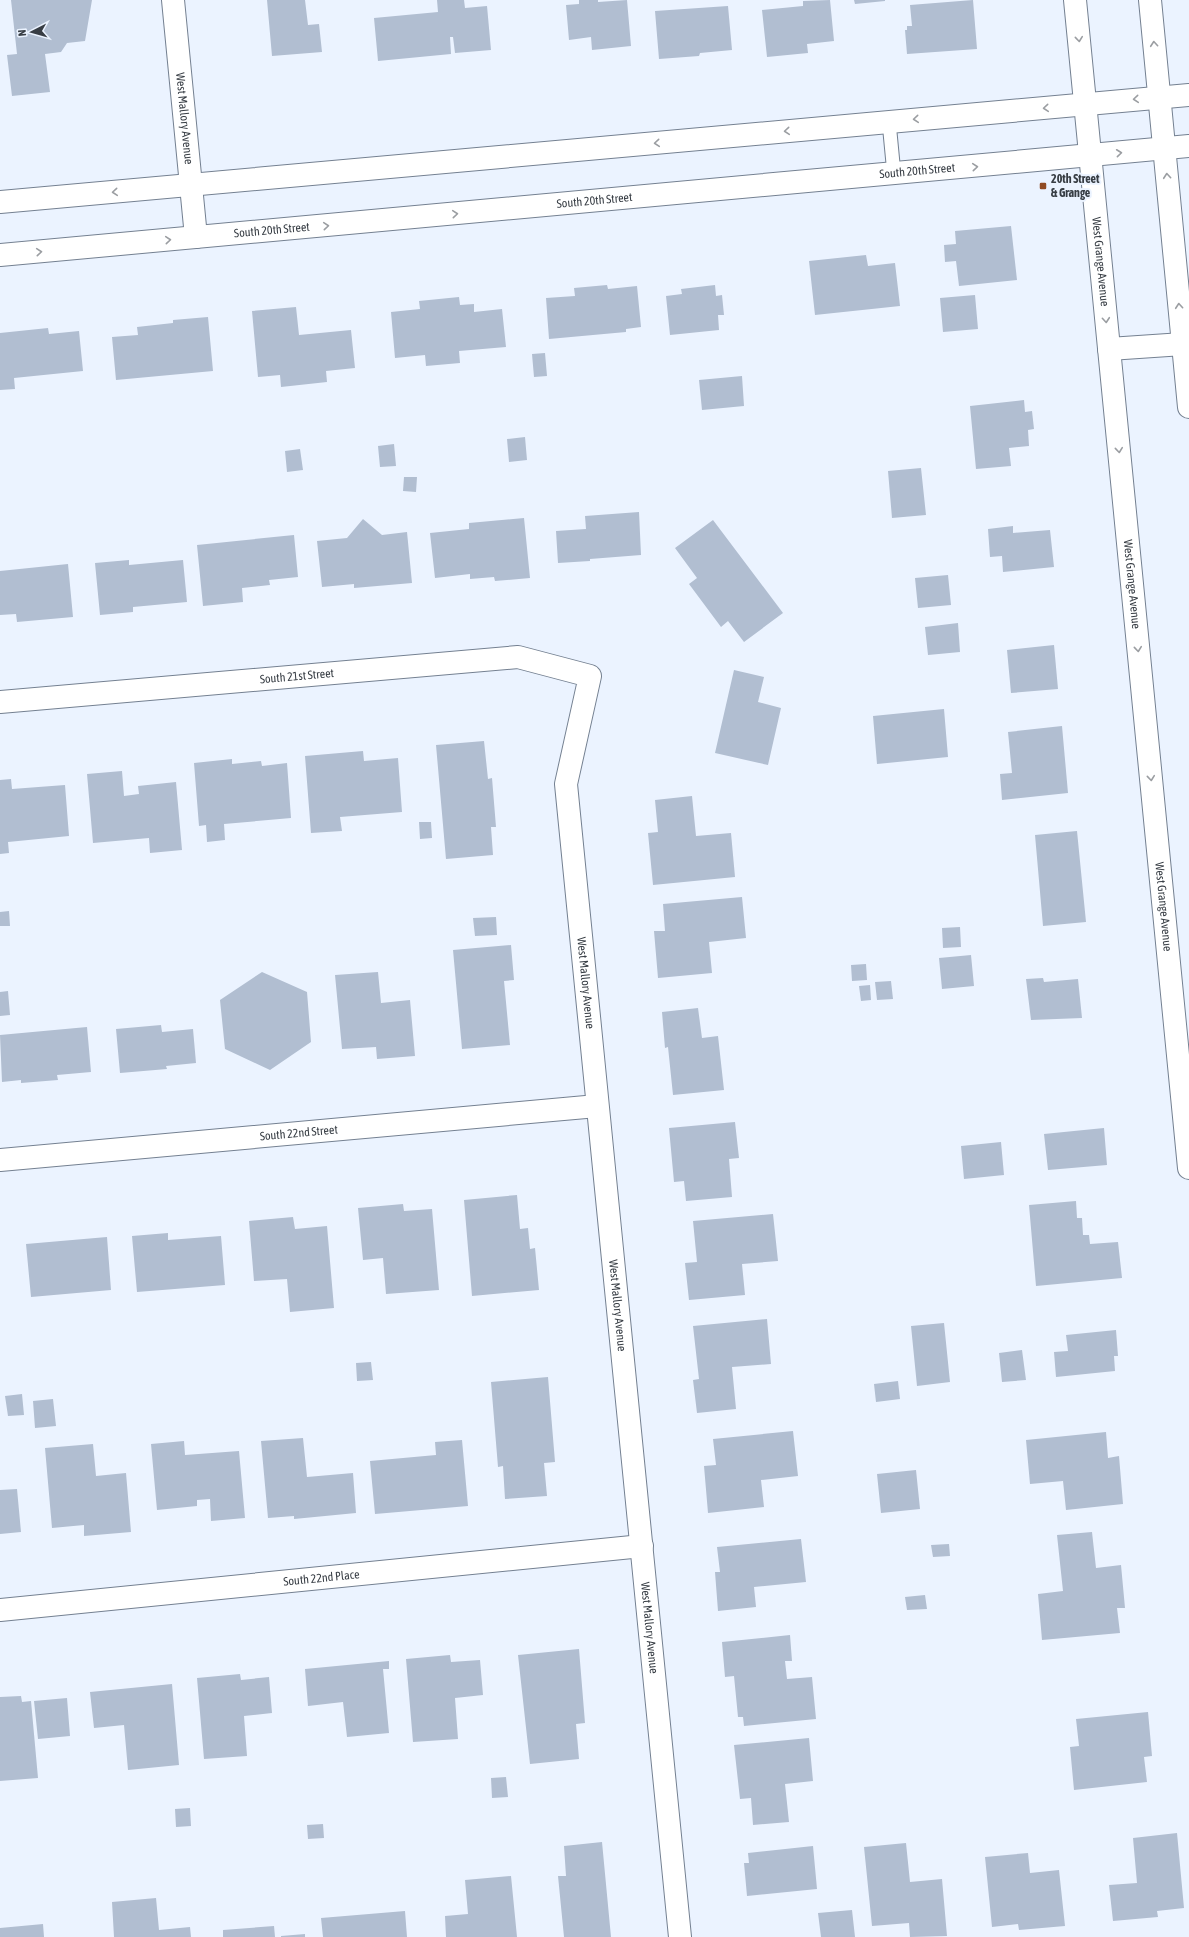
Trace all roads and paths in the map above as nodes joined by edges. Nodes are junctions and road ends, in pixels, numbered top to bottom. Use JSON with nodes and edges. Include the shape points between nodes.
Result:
{"nodes":[{"id":1,"x":173,"y":0,"type":"edge"},
{"id":2,"x":1075,"y":0,"type":"edge"},
{"id":3,"x":1150,"y":0,"type":"edge"},
{"id":4,"x":1189,"y":95,"type":"edge"},
{"id":5,"x":1159,"y":97,"type":"junction"},
{"id":6,"x":1085,"y":104,"type":"junction"},
{"id":7,"x":889,"y":122,"type":"junction"},
{"id":8,"x":1189,"y":146,"type":"edge"},
{"id":9,"x":1164,"y":149,"type":"junction"},
{"id":10,"x":1090,"y":156,"type":"junction"},
{"id":11,"x":894,"y":174,"type":"junction"},
{"id":12,"x":191,"y":185,"type":"junction"},
{"id":13,"x":0,"y":202,"type":"edge"},
{"id":14,"x":196,"y":237,"type":"junction"},
{"id":15,"x":0,"y":255,"type":"edge"},
{"id":16,"x":1183,"y":344,"type":"junction"},
{"id":17,"x":1109,"y":349,"type":"junction"},
{"id":18,"x":1189,"y":407,"type":"edge"},
{"id":19,"x":590,"y":676,"type":"joint"},
{"id":20,"x":0,"y":702,"type":"edge"},
{"id":21,"x":1184,"y":1057,"type":"edge"},
{"id":22,"x":597,"y":1106,"type":"junction"},
{"id":23,"x":0,"y":1160,"type":"edge"},
{"id":24,"x":1189,"y":1168,"type":"edge"},
{"id":25,"x":642,"y":1546,"type":"junction"},
{"id":26,"x":0,"y":1610,"type":"edge"},
{"id":27,"x":680,"y":1937,"type":"edge"}],
"edges":[{"from":1,"to":12,"type":"street","name":"West Mallory Avenue"},
{"from":2,"to":6,"type":"street","name":"West Grange Avenue","one_way":true},
{"from":5,"to":3,"type":"street","one_way":true},
{"from":4,"to":5,"type":"street"},
{"from":5,"to":6,"type":"street","one_way":true},
{"from":5,"to":9,"type":"street"},
{"from":6,"to":7,"type":"street","one_way":true},
{"from":6,"to":10,"type":"street","name":"West Grange Avenue"},
{"from":7,"to":11,"type":"lane"},
{"from":7,"to":12,"type":"street","one_way":true},
{"from":8,"to":9,"type":"street","name":"South 20th Street"},
{"from":10,"to":9,"type":"street","name":"South 20th Street","one_way":true},
{"from":16,"to":9,"type":"street","one_way":true},
{"from":11,"to":10,"type":"street","name":"South 20th Street","one_way":true},
{"from":10,"to":17,"type":"street","name":"West Grange Avenue","one_way":true},
{"from":14,"to":11,"type":"street","name":"South 20th Street","one_way":true},
{"from":12,"to":13,"type":"street","one_way":true},
{"from":12,"to":14,"type":"street","name":"West Mallory Avenue"},
{"from":15,"to":14,"type":"street","name":"South 20th Street","one_way":true},
{"from":16,"to":17,"type":"street"},
{"from":16,"to":18,"type":"street"},
{"from":17,"to":21,"type":"street","name":"West Grange Avenue","one_way":true},
{"from":19,"to":20,"type":"street","name":"South 21st Street","via":[[518,657]]},
{"from":19,"to":22,"type":"street","name":"West Mallory Avenue","via":[[566,784]]},
{"from":21,"to":24,"type":"street","name":"West Grange Avenue"},
{"from":22,"to":23,"type":"street","name":"South 22nd Street"},
{"from":22,"to":25,"type":"street","name":"West Mallory Avenue"},
{"from":25,"to":26,"type":"street","name":"South 22nd Place"},
{"from":25,"to":27,"type":"street","name":"West Mallory Avenue"}]}
